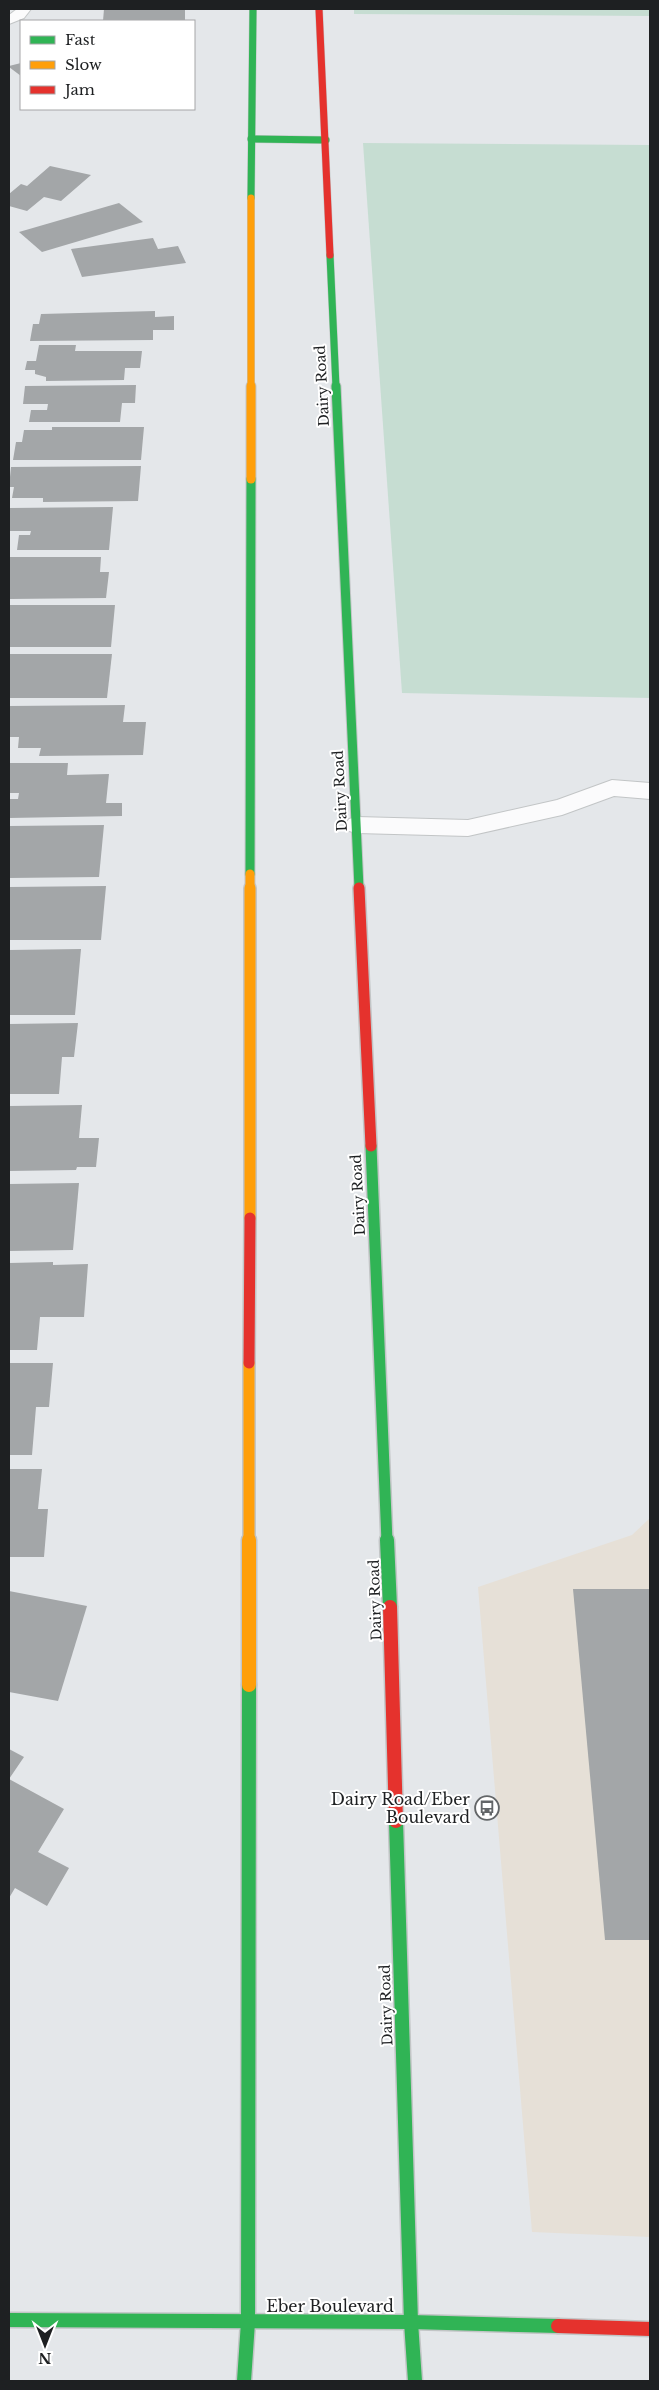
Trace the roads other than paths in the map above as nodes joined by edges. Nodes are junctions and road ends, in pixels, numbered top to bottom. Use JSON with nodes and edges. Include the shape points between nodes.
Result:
{"nodes":[{"id":1,"x":24,"y":9,"type":"edge"},
{"id":2,"x":253,"y":9,"type":"edge"},
{"id":3,"x":319,"y":9,"type":"edge"},
{"id":4,"x":9,"y":20,"type":"edge"},
{"id":5,"x":251,"y":139,"type":"junction"},
{"id":6,"x":326,"y":140,"type":"junction"},
{"id":7,"x":650,"y":791,"type":"edge"},
{"id":8,"x":357,"y":825,"type":"junction"},
{"id":9,"x":9,"y":2320,"type":"edge"},
{"id":10,"x":248,"y":2322,"type":"junction"},
{"id":11,"x":411,"y":2322,"type":"junction"},
{"id":12,"x":650,"y":2329,"type":"edge"},
{"id":13,"x":244,"y":2381,"type":"edge"},
{"id":14,"x":415,"y":2381,"type":"edge"}],
"edges":[{"from":1,"to":4,"type":"street"},
{"from":2,"to":5,"type":"street"},
{"from":3,"to":6,"type":"street","name":"Dairy Road"},
{"from":5,"to":6,"type":"street"},
{"from":5,"to":10,"type":"street"},
{"from":6,"to":8,"type":"street","name":"Dairy Road"},
{"from":7,"to":8,"type":"street","via":[[612,788],[562,807],[468,828]]},
{"from":8,"to":11,"type":"street","name":"Dairy Road","via":[[388,1520]]},
{"from":9,"to":10,"type":"street","name":"Eber Boulevard"},
{"from":10,"to":11,"type":"street","name":"Eber Boulevard"},
{"from":10,"to":13,"type":"street"},
{"from":11,"to":12,"type":"street","name":"Eber Boulevard"},
{"from":11,"to":14,"type":"street","name":"Dairy Road"}]}
